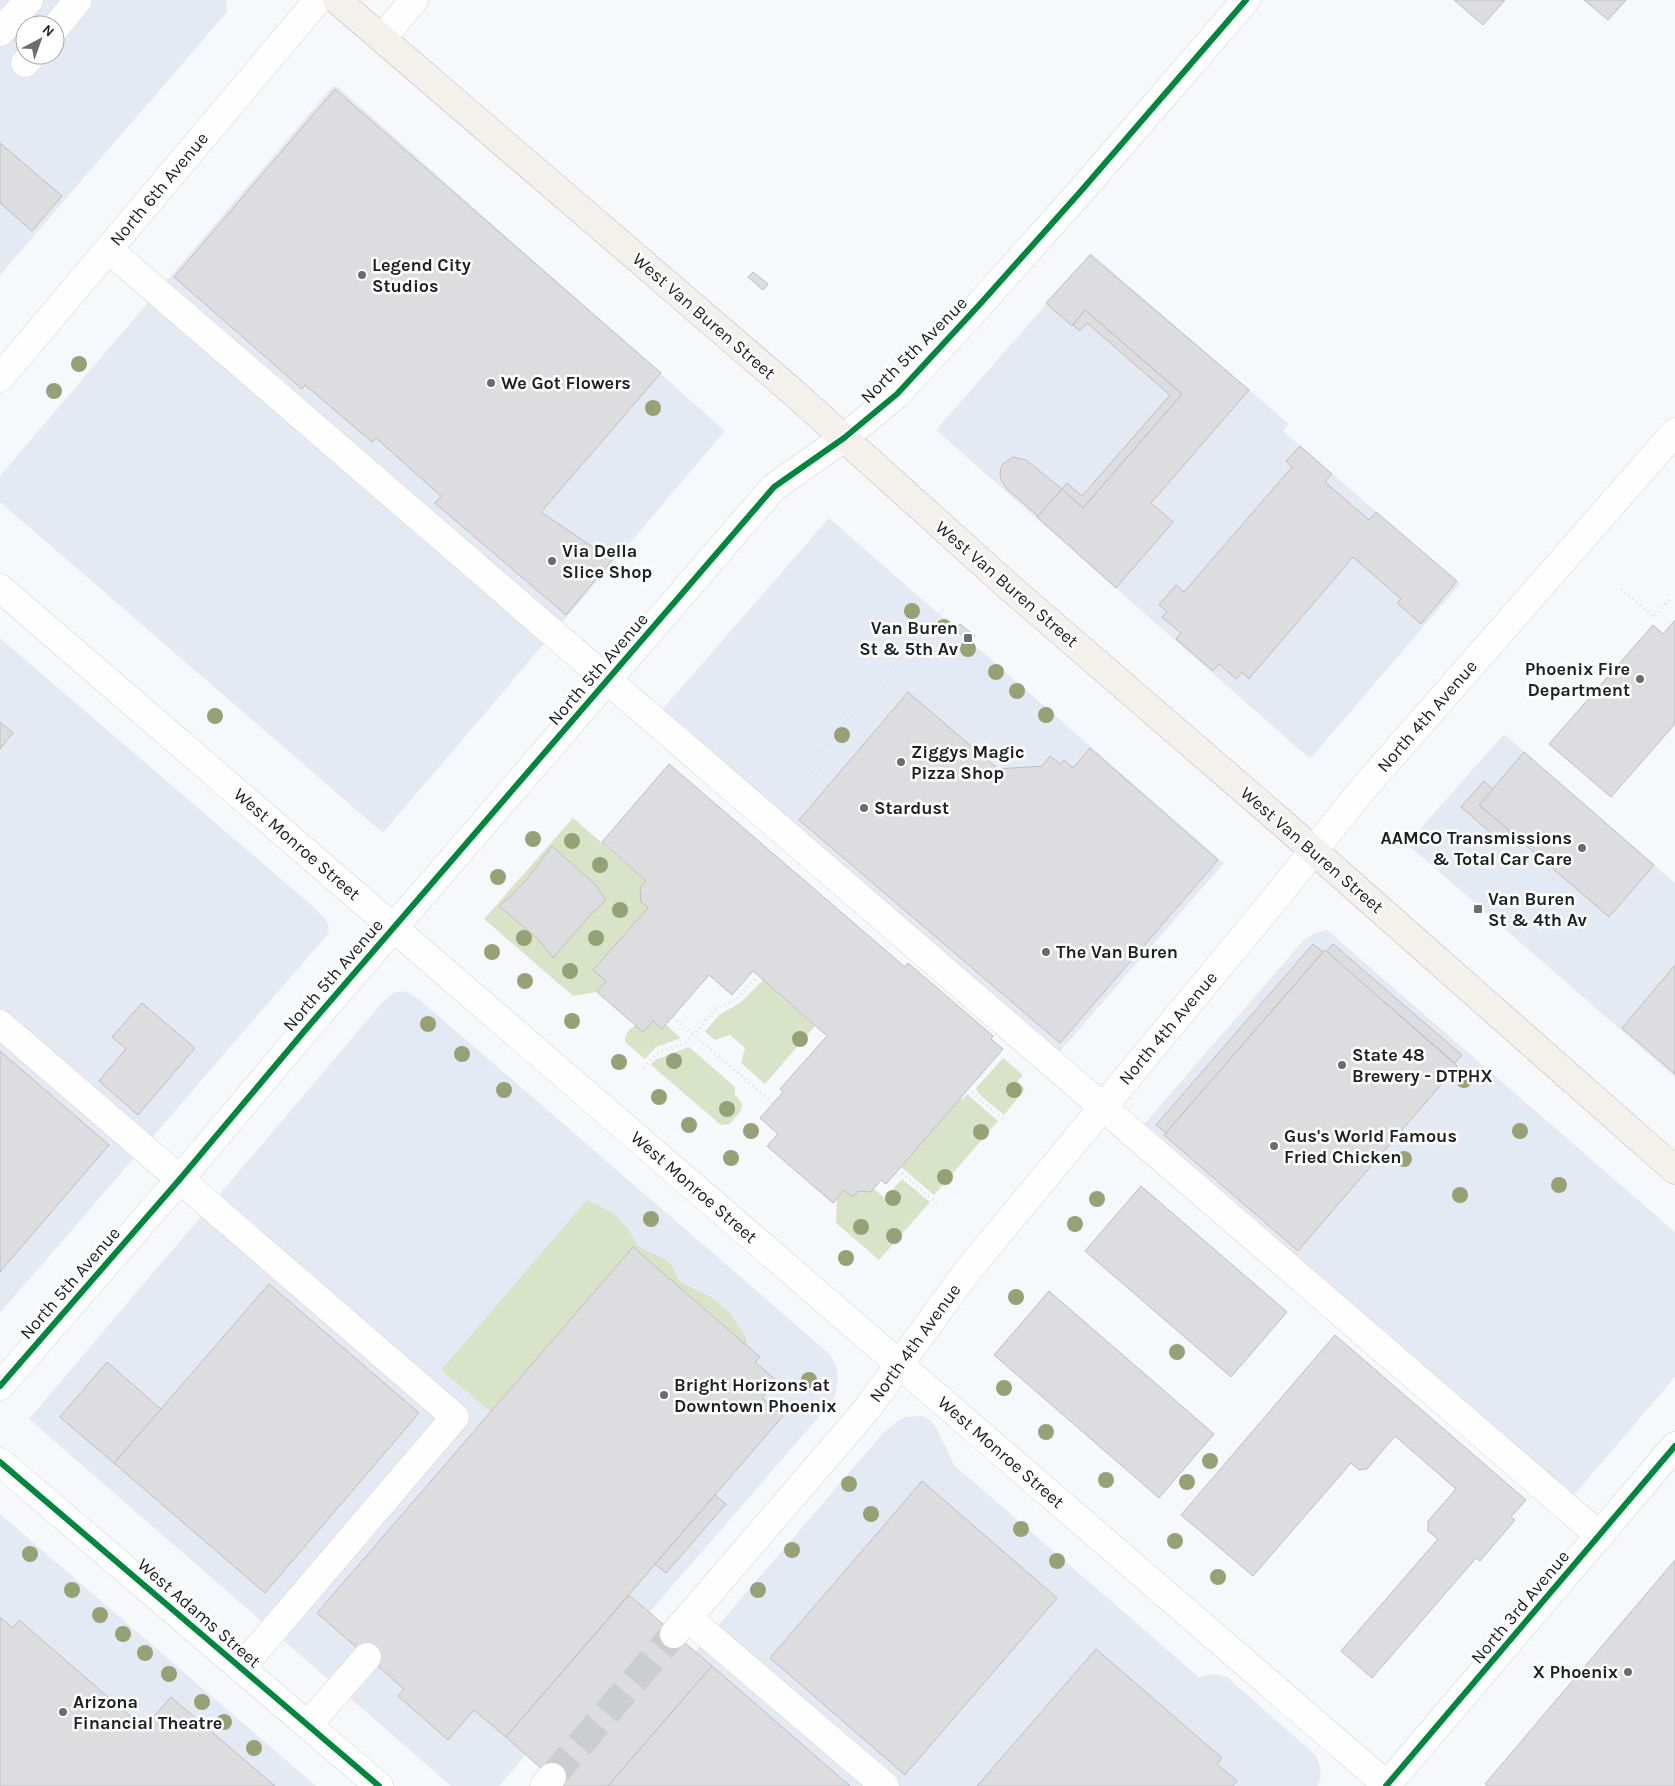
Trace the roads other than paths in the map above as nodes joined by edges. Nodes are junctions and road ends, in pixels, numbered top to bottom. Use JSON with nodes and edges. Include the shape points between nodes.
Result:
{"nodes":[{"id":1,"x":29,"y":0,"type":"edge"},
{"id":2,"x":78,"y":0,"type":"edge"},
{"id":3,"x":318,"y":0,"type":"edge"},
{"id":4,"x":338,"y":0,"type":"edge"},
{"id":5,"x":414,"y":0,"type":"edge"},
{"id":6,"x":1246,"y":0,"type":"edge"},
{"id":7,"x":65,"y":16,"type":"edge"},
{"id":8,"x":0,"y":32,"type":"edge"},
{"id":9,"x":382,"y":38,"type":"junction"},
{"id":10,"x":109,"y":250,"type":"junction"},
{"id":11,"x":0,"y":378,"type":"edge"},
{"id":12,"x":1675,"y":432,"type":"edge"},
{"id":13,"x":844,"y":438,"type":"junction"},
{"id":14,"x":0,"y":588,"type":"edge"},
{"id":15,"x":608,"y":680,"type":"junction"},
{"id":16,"x":1313,"y":851,"type":"junction"},
{"id":17,"x":393,"y":928,"type":"junction"},
{"id":18,"x":0,"y":1024,"type":"edge"},
{"id":19,"x":1103,"y":1107,"type":"junction"},
{"id":20,"x":1675,"y":1170,"type":"edge"},
{"id":21,"x":180,"y":1179,"type":"junction"},
{"id":22,"x":900,"y":1365,"type":"junction"},
{"id":23,"x":0,"y":1386,"type":"edge"},
{"id":24,"x":1675,"y":1446,"type":"edge"},
{"id":25,"x":0,"y":1462,"type":"edge"},
{"id":26,"x":1600,"y":1536,"type":"junction"},
{"id":27,"x":367,"y":1657,"type":"dead end"},
{"id":28,"x":241,"y":1668,"type":"junction"},
{"id":29,"x":308,"y":1725,"type":"junction"},
{"id":30,"x":379,"y":1786,"type":"edge"},
{"id":31,"x":885,"y":1786,"type":"edge"},
{"id":32,"x":1387,"y":1786,"type":"edge"}],
"edges":[{"from":1,"to":8,"type":"street"},
{"from":2,"to":7,"type":"street"},
{"from":3,"to":10,"type":"street","name":"North 6th Avenue"},
{"from":4,"to":9,"type":"main road","name":"West Van Buren Street"},
{"from":5,"to":9,"type":"street"},
{"from":6,"to":13,"type":"street","name":"North 5th Avenue","via":[[981,303],[897,394]]},
{"from":9,"to":13,"type":"main road","name":"West Van Buren Street"},
{"from":10,"to":11,"type":"street","name":"North 6th Avenue"},
{"from":10,"to":15,"type":"street"},
{"from":12,"to":16,"type":"street","name":"North 4th Avenue","via":[[1362,790]]},
{"from":13,"to":15,"type":"street","name":"North 5th Avenue","via":[[774,487]]},
{"from":13,"to":16,"type":"main road","name":"West Van Buren Street","via":[[1008,586]]},
{"from":14,"to":17,"type":"street","name":"West Monroe Street"},
{"from":15,"to":17,"type":"street","name":"North 5th Avenue"},
{"from":15,"to":19,"type":"street"},
{"from":16,"to":19,"type":"street","name":"North 4th Avenue"},
{"from":16,"to":20,"type":"main road","name":"West Van Buren Street"},
{"from":17,"to":21,"type":"street","name":"North 5th Avenue"},
{"from":17,"to":22,"type":"street","name":"West Monroe Street"},
{"from":18,"to":21,"type":"street"},
{"from":19,"to":22,"type":"street","name":"North 4th Avenue","via":[[965,1274]]},
{"from":19,"to":26,"type":"street"},
{"from":21,"to":23,"type":"street","name":"North 5th Avenue"},
{"from":21,"to":28,"type":"street","via":[[455,1417]]},
{"from":22,"to":31,"type":"street","name":"North 4th Avenue","via":[[867,1409],[682,1626]]},
{"from":22,"to":32,"type":"street","name":"West Monroe Street"},
{"from":24,"to":26,"type":"street","name":"North 3rd Avenue"},
{"from":25,"to":28,"type":"street","name":"West Adams Street"},
{"from":26,"to":32,"type":"street","name":"North 3rd Avenue"},
{"from":27,"to":29,"type":"street"},
{"from":28,"to":29,"type":"street","name":"West Adams Street"},
{"from":29,"to":30,"type":"street","name":"West Adams Street"}]}
